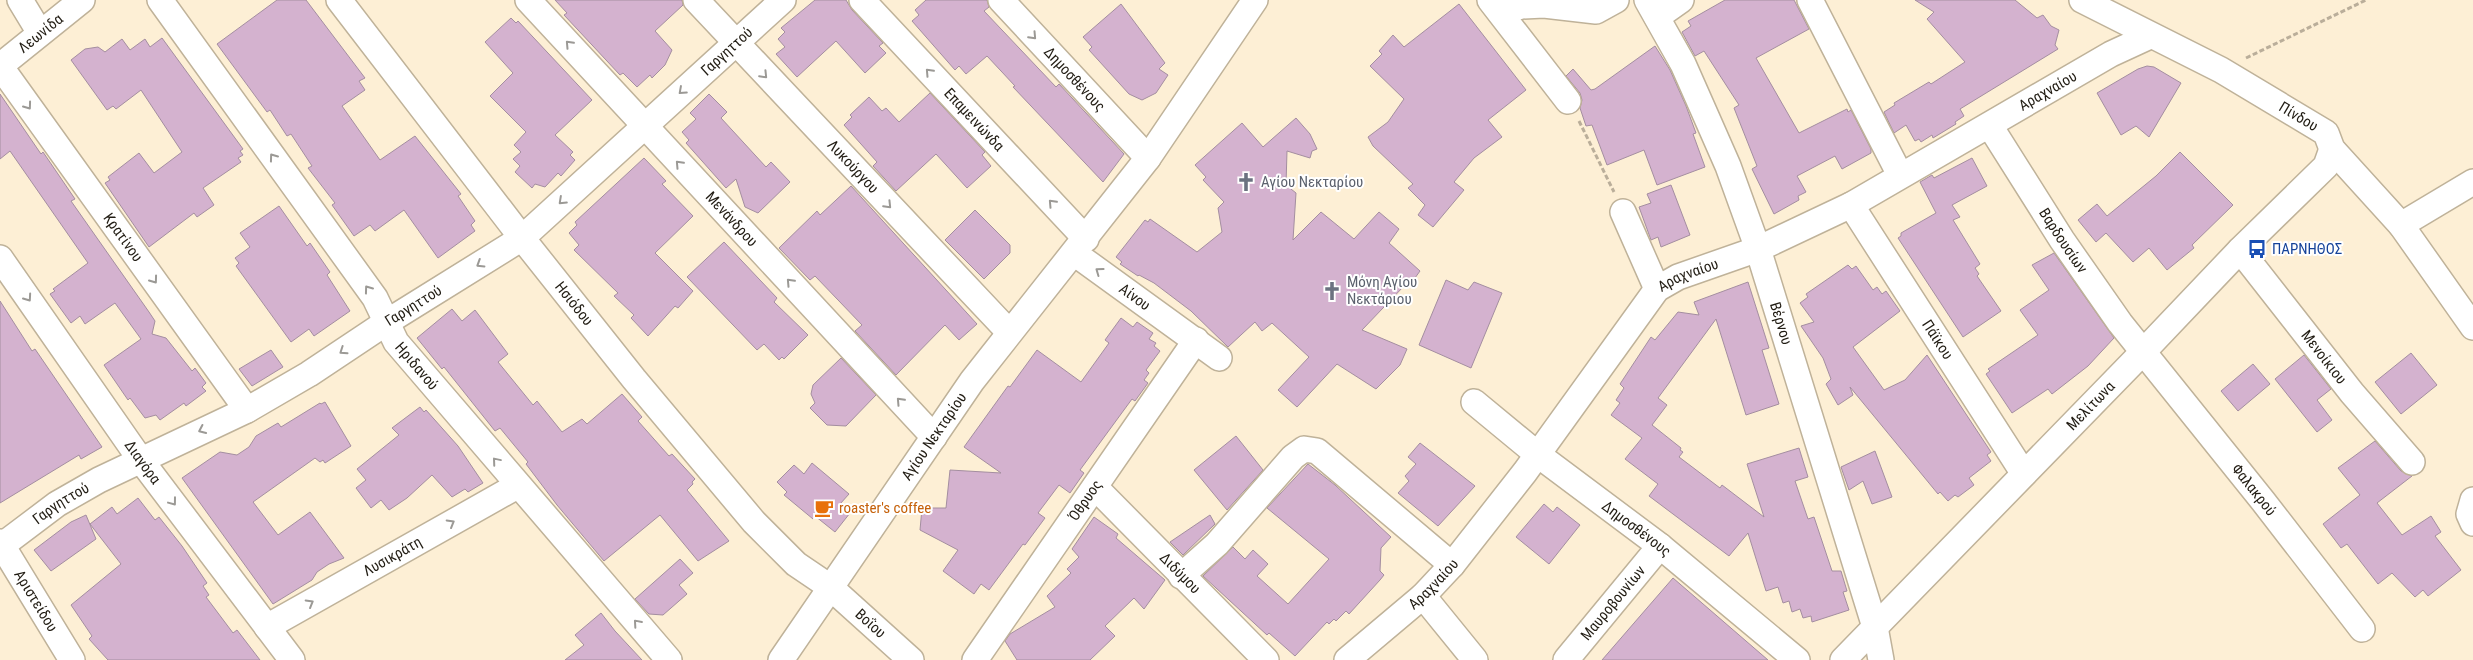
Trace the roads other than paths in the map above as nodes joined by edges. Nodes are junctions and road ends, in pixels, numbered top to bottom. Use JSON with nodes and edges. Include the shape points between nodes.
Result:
{"nodes":[{"id":1,"x":20,"y":0,"type":"edge"},
{"id":2,"x":82,"y":0,"type":"edge"},
{"id":3,"x":160,"y":0,"type":"edge"},
{"id":4,"x":339,"y":0,"type":"edge"},
{"id":5,"x":528,"y":0,"type":"edge"},
{"id":6,"x":696,"y":0,"type":"edge"},
{"id":7,"x":783,"y":0,"type":"edge"},
{"id":8,"x":862,"y":0,"type":"edge"},
{"id":9,"x":1000,"y":0,"type":"edge"},
{"id":10,"x":1255,"y":0,"type":"edge"},
{"id":11,"x":1616,"y":0,"type":"edge"},
{"id":12,"x":1681,"y":0,"type":"edge"},
{"id":13,"x":1810,"y":0,"type":"edge"},
{"id":14,"x":2082,"y":0,"type":"edge"},
{"id":15,"x":1495,"y":6,"type":"edge"},
{"id":16,"x":1652,"y":8,"type":"edge"},
{"id":17,"x":40,"y":33,"type":"junction"},
{"id":18,"x":2150,"y":36,"type":"junction"},
{"id":19,"x":735,"y":44,"type":"junction"},
{"id":20,"x":0,"y":66,"type":"edge"},
{"id":21,"x":1568,"y":101,"type":"road end"},
{"id":22,"x":644,"y":126,"type":"junction"},
{"id":23,"x":1990,"y":126,"type":"junction"},
{"id":24,"x":2332,"y":149,"type":"junction"},
{"id":25,"x":1148,"y":158,"type":"junction"},
{"id":26,"x":1900,"y":175,"type":"junction"},
{"id":27,"x":2473,"y":182,"type":"edge"},
{"id":28,"x":1851,"y":205,"type":"junction"},
{"id":29,"x":1623,"y":212,"type":"road end"},
{"id":30,"x":2402,"y":225,"type":"junction"},
{"id":31,"x":522,"y":238,"type":"junction"},
{"id":32,"x":1080,"y":246,"type":"junction"},
{"id":33,"x":1758,"y":249,"type":"junction"},
{"id":34,"x":2240,"y":250,"type":"junction"},
{"id":35,"x":0,"y":258,"type":"edge"},
{"id":36,"x":1657,"y":289,"type":"junction"},
{"id":37,"x":387,"y":322,"type":"junction"},
{"id":38,"x":2473,"y":327,"type":"edge"},
{"id":39,"x":1009,"y":332,"type":"junction"},
{"id":40,"x":1196,"y":340,"type":"junction"},
{"id":41,"x":2142,"y":354,"type":"junction"},
{"id":42,"x":1219,"y":358,"type":"dead end"},
{"id":43,"x":1474,"y":402,"type":"dead end"},
{"id":44,"x":247,"y":410,"type":"junction"},
{"id":45,"x":934,"y":437,"type":"junction"},
{"id":46,"x":1537,"y":454,"type":"junction"},
{"id":47,"x":140,"y":459,"type":"junction"},
{"id":48,"x":2412,"y":462,"type":"dead end"},
{"id":49,"x":2024,"y":474,"type":"junction"},
{"id":50,"x":517,"y":486,"type":"junction"},
{"id":51,"x":1095,"y":486,"type":"junction"},
{"id":52,"x":2473,"y":500,"type":"edge"},
{"id":53,"x":2473,"y":523,"type":"edge"},
{"id":54,"x":1,"y":545,"type":"edge"},
{"id":55,"x":1660,"y":546,"type":"junction"},
{"id":56,"x":1452,"y":565,"type":"junction"},
{"id":57,"x":1181,"y":576,"type":"junction"},
{"id":58,"x":830,"y":587,"type":"junction"},
{"id":59,"x":1423,"y":596,"type":"junction"},
{"id":60,"x":1875,"y":626,"type":"junction"},
{"id":61,"x":267,"y":627,"type":"junction"},
{"id":62,"x":2362,"y":629,"type":"dead end"},
{"id":63,"x":72,"y":660,"type":"edge"},
{"id":64,"x":292,"y":660,"type":"edge"},
{"id":65,"x":669,"y":660,"type":"edge"},
{"id":66,"x":781,"y":660,"type":"edge"},
{"id":67,"x":911,"y":660,"type":"edge"},
{"id":68,"x":975,"y":660,"type":"edge"},
{"id":69,"x":1266,"y":660,"type":"edge"},
{"id":70,"x":1347,"y":660,"type":"edge"},
{"id":71,"x":1475,"y":660,"type":"edge"},
{"id":72,"x":1566,"y":660,"type":"edge"},
{"id":73,"x":1797,"y":660,"type":"edge"},
{"id":74,"x":1843,"y":660,"type":"edge"},
{"id":75,"x":1881,"y":660,"type":"edge"}],
"edges":[{"from":1,"to":17,"type":"street"},
{"from":2,"to":17,"type":"street","name":"Λεωνίδα"},
{"from":37,"to":3,"type":"street","name":"Ηριδανού","one_way":true,"via":[[375,298]]},
{"from":4,"to":31,"type":"street","name":"Ησιόδου"},
{"from":22,"to":5,"type":"street","name":"Μενάνδρου","one_way":true},
{"from":6,"to":19,"type":"street","name":"Λυκούργου"},
{"from":7,"to":19,"type":"street","name":"Γαργηττού"},
{"from":32,"to":8,"type":"street","name":"Επαμεινώνδα","one_way":true},
{"from":9,"to":25,"type":"street","name":"Δημοσθένους","one_way":true},
{"from":10,"to":25,"type":"street","name":"Αγίου Νεκταρίου"},
{"from":11,"to":15,"type":"street","via":[[1596,11],[1544,5]]},
{"from":12,"to":16,"type":"street"},
{"from":13,"to":26,"type":"street"},
{"from":14,"to":18,"type":"street","name":"Πίνδου"},
{"from":15,"to":21,"type":"street"},
{"from":16,"to":33,"type":"street","name":"Βέρνου","via":[[1683,64],[1706,116]]},
{"from":17,"to":20,"type":"street","name":"Λεωνίδα"},
{"from":18,"to":23,"type":"street","name":"Αραχναίου","via":[[2111,54]]},
{"from":18,"to":24,"type":"street","name":"Πίνδου","via":[[2221,70],[2326,133]]},
{"from":19,"to":22,"type":"street","name":"Γαργηττού","one_way":true},
{"from":19,"to":39,"type":"street","name":"Λυκούργου","one_way":true},
{"from":20,"to":44,"type":"street","name":"Κρατίνου","one_way":true},
{"from":22,"to":31,"type":"street","name":"Γαργηττού","one_way":true},
{"from":45,"to":22,"type":"street","name":"Μενάνδρου","one_way":true},
{"from":23,"to":26,"type":"street","name":"Αραχναίου"},
{"from":23,"to":41,"type":"street","name":"Βαρδουσίων","via":[[2062,240]]},
{"from":24,"to":30,"type":"street","name":"Πίνδου"},
{"from":24,"to":34,"type":"street","name":"Μελίτωνα","via":[[2326,166]]},
{"from":25,"to":32,"type":"street","name":"Αγίου Νεκταρίου"},
{"from":26,"to":28,"type":"street","name":"Αραχναίου"},
{"from":27,"to":30,"type":"street"},
{"from":28,"to":33,"type":"street","name":"Αραχναίου"},
{"from":28,"to":49,"type":"street","name":"Πάϊκου"},
{"from":29,"to":36,"type":"street"},
{"from":30,"to":38,"type":"street","name":"Πίνδου"},
{"from":31,"to":37,"type":"street","name":"Γαργηττού","one_way":true},
{"from":31,"to":58,"type":"street","name":"Ησιόδου","via":[[754,522],[796,564]]},
{"from":32,"to":39,"type":"street","name":"Αγίου Νεκταρίου"},
{"from":40,"to":32,"type":"street","name":"Αίνου","one_way":true},
{"from":33,"to":36,"type":"street","name":"Αραχναίου","via":[[1678,277]]},
{"from":33,"to":60,"type":"street","name":"Βέρνου"},
{"from":34,"to":41,"type":"street","name":"Μελίτωνα"},
{"from":34,"to":48,"type":"street","name":"Μενοίκιου","via":[[2352,393]]},
{"from":35,"to":47,"type":"street","name":"Διαγόρα","one_way":true},
{"from":36,"to":46,"type":"street","name":"Αραχναίου"},
{"from":37,"to":44,"type":"street","name":"Γαργηττού","one_way":true,"via":[[309,374]]},
{"from":50,"to":37,"type":"street","name":"Ηριδανού","one_way":true,"via":[[396,342]]},
{"from":39,"to":45,"type":"street","name":"Αγίου Νεκταρίου"},
{"from":40,"to":42,"type":"street","name":"Αίνου"},
{"from":40,"to":51,"type":"street","name":"Όθρυος"},
{"from":41,"to":49,"type":"street","name":"Μελίτωνα"},
{"from":41,"to":62,"type":"street","name":"Φαλακρού","via":[[2263,501]]},
{"from":43,"to":46,"type":"street","name":"Δημοσθένους"},
{"from":44,"to":47,"type":"street","name":"Γαργηττού","one_way":true},
{"from":45,"to":58,"type":"street","name":"Αγίου Νεκταρίου"},
{"from":46,"to":55,"type":"street","name":"Δημοσθένους"},
{"from":46,"to":56,"type":"street","name":"Αραχναίου"},
{"from":47,"to":54,"type":"street","name":"Γαργηττού","via":[[57,504]]},
{"from":47,"to":61,"type":"street","name":"Διαγόρα","one_way":true},
{"from":49,"to":60,"type":"street","name":"Μελίτωνα"},
{"from":61,"to":50,"type":"street","name":"Λυσικράτη","one_way":true},
{"from":65,"to":50,"type":"street","name":"Ηριδανού","one_way":true},
{"from":51,"to":57,"type":"street","name":"Διδύμου"},
{"from":51,"to":68,"type":"street","name":"Όθρυος"},
{"from":52,"to":53,"type":"street","via":[[2469,514]]},
{"from":54,"to":63,"type":"street","name":"Αριστείδου"},
{"from":55,"to":72,"type":"street","name":"Μαυροβουνίων"},
{"from":55,"to":73,"type":"street","name":"Δημοσθένους"},
{"from":56,"to":57,"type":"street","via":[[1317,451],[1304,449],[1293,457],[1217,544]]},
{"from":56,"to":59,"type":"street","name":"Αραχναίου"},
{"from":57,"to":69,"type":"street","name":"Διδύμου"},
{"from":58,"to":66,"type":"street","name":"Αγίου Νεκταρίου"},
{"from":58,"to":67,"type":"street","name":"Βοΐου"},
{"from":59,"to":70,"type":"street","name":"Αραχναίου"},
{"from":59,"to":71,"type":"street"},
{"from":60,"to":74,"type":"street","name":"Μελίτωνα"},
{"from":60,"to":75,"type":"street","name":"Βέρνου"},
{"from":61,"to":64,"type":"street","name":"Διαγόρα"}]}
